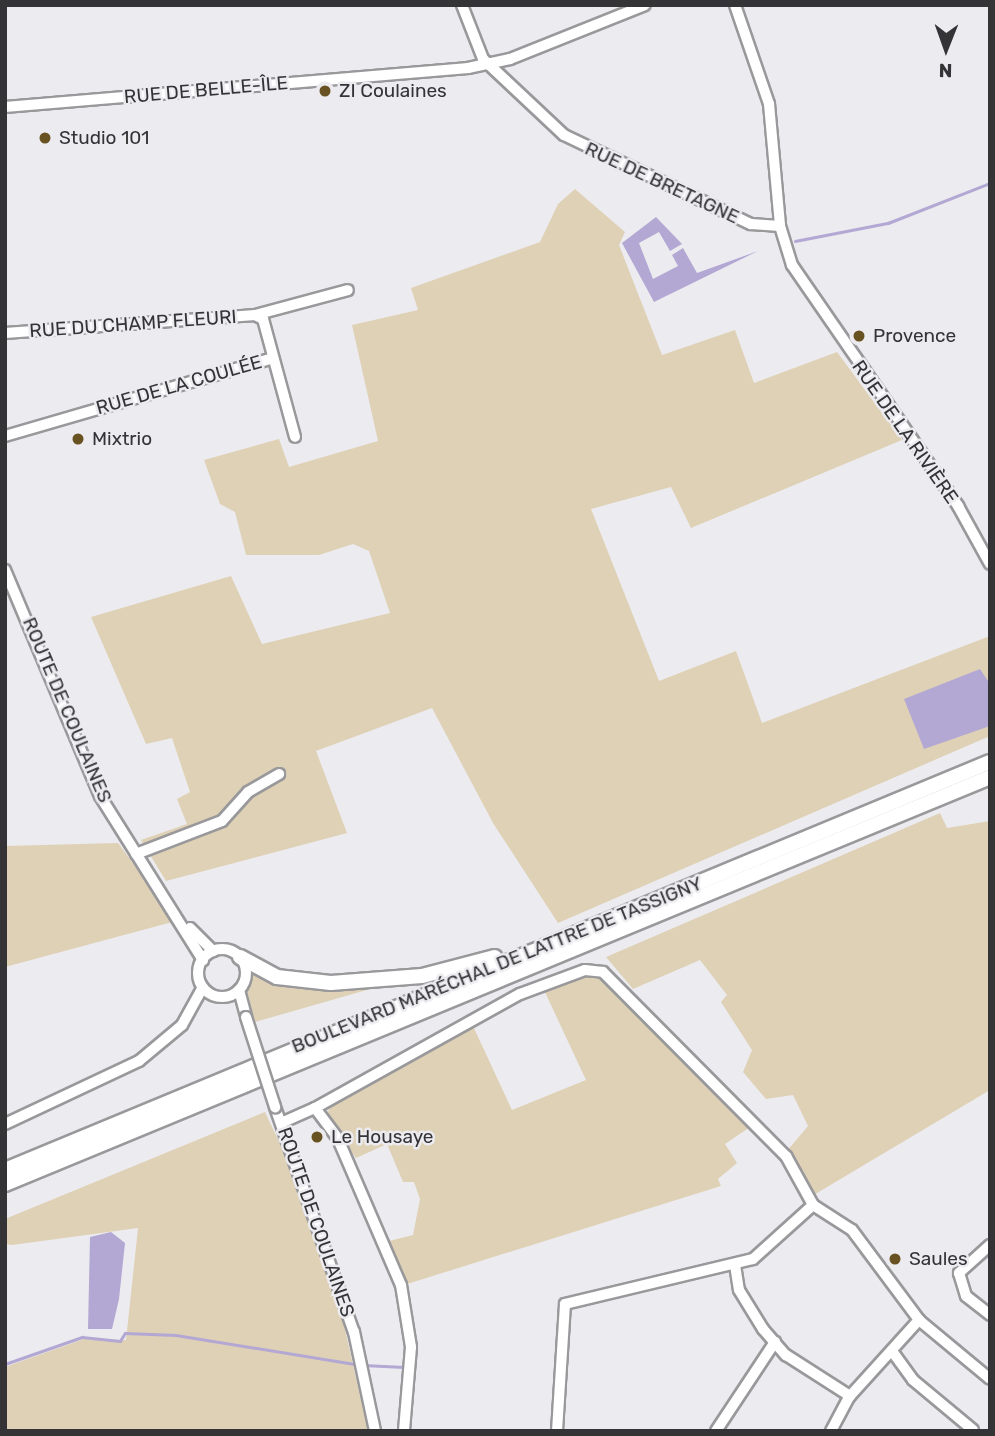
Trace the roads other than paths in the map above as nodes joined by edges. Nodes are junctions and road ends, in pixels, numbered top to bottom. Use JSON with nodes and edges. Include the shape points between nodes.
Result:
{"nodes":[{"id":1,"x":461,"y":5,"type":"edge"},
{"id":2,"x":645,"y":5,"type":"edge"},
{"id":3,"x":735,"y":5,"type":"edge"},
{"id":4,"x":491,"y":64,"type":"junction"},
{"id":5,"x":5,"y":107,"type":"edge"},
{"id":6,"x":780,"y":226,"type":"junction"},
{"id":7,"x":348,"y":290,"type":"dead end"},
{"id":8,"x":255,"y":315,"type":"junction"},
{"id":9,"x":5,"y":334,"type":"edge"},
{"id":10,"x":273,"y":358,"type":"junction"},
{"id":11,"x":5,"y":436,"type":"edge"},
{"id":12,"x":295,"y":437,"type":"dead end"},
{"id":13,"x":990,"y":564,"type":"edge"},
{"id":14,"x":5,"y":570,"type":"edge"},
{"id":15,"x":990,"y":762,"type":"edge"},
{"id":16,"x":279,"y":774,"type":"dead end"},
{"id":17,"x":990,"y":777,"type":"edge"},
{"id":18,"x":136,"y":854,"type":"junction"},
{"id":19,"x":632,"y":910,"type":"junction"},
{"id":20,"x":180,"y":917,"type":"junction"},
{"id":21,"x":213,"y":951,"type":"junction"},
{"id":22,"x":240,"y":957,"type":"junction"},
{"id":23,"x":203,"y":960,"type":"junction"},
{"id":24,"x":203,"y":987,"type":"junction"},
{"id":25,"x":239,"y":990,"type":"junction"},
{"id":26,"x":216,"y":996,"type":"junction"},
{"id":27,"x":228,"y":996,"type":"junction"},
{"id":28,"x":192,"y":1010,"type":"junction"},
{"id":29,"x":246,"y":1017,"type":"junction"},
{"id":30,"x":314,"y":1108,"type":"junction"},
{"id":31,"x":281,"y":1123,"type":"junction"},
{"id":32,"x":5,"y":1124,"type":"edge"},
{"id":33,"x":5,"y":1170,"type":"edge"},
{"id":34,"x":5,"y":1184,"type":"edge"},
{"id":35,"x":813,"y":1205,"type":"junction"},
{"id":36,"x":990,"y":1245,"type":"edge"},
{"id":37,"x":735,"y":1265,"type":"junction"},
{"id":38,"x":990,"y":1315,"type":"edge"},
{"id":39,"x":919,"y":1320,"type":"junction"},
{"id":40,"x":775,"y":1342,"type":"junction"},
{"id":41,"x":892,"y":1351,"type":"junction"},
{"id":42,"x":990,"y":1379,"type":"edge"},
{"id":43,"x":850,"y":1396,"type":"junction"},
{"id":44,"x":973,"y":1430,"type":"edge"},
{"id":45,"x":375,"y":1431,"type":"edge"},
{"id":46,"x":404,"y":1431,"type":"edge"},
{"id":47,"x":557,"y":1431,"type":"edge"},
{"id":48,"x":716,"y":1431,"type":"edge"},
{"id":49,"x":831,"y":1431,"type":"edge"}],
"edges":[{"from":1,"to":4,"type":"street","name":"RUE DE BRETAGNE","via":[[482,59]]},
{"from":2,"to":4,"type":"street","name":"RUE DE BELLE-ÎLE"},
{"from":3,"to":6,"type":"street","name":"RUE DE LA RIVIÈRE","via":[[769,104]]},
{"from":4,"to":5,"type":"street","name":"RUE DE BELLE-ÎLE"},
{"from":4,"to":6,"type":"street","name":"RUE DE BRETAGNE","via":[[564,135],[607,160],[751,224]]},
{"from":6,"to":13,"type":"street","name":"RUE DE LA RIVIÈRE","via":[[792,265],[816,306],[958,506]]},
{"from":7,"to":8,"type":"street"},
{"from":8,"to":9,"type":"street","name":"RUE DU CHAMP FLEURI"},
{"from":8,"to":10,"type":"street","name":"RUE DU CHAMP FLEURI","via":[[263,320]]},
{"from":10,"to":11,"type":"street","name":"RUE DE LA COULÉE"},
{"from":10,"to":12,"type":"street","name":"RUE DE LA COULÉE"},
{"from":14,"to":18,"type":"street","name":"ROUTE DE COULAINES","via":[[100,796]]},
{"from":15,"to":19,"type":"highway","name":"BOULEVARD MARÉCHAL DE LATTRE DE TASSIGNY"},
{"from":16,"to":18,"type":"street","via":[[248,792],[222,821]]},
{"from":17,"to":34,"type":"highway","name":"BOULEVARD MARÉCHAL DE LATTRE DE TASSIGNY"},
{"from":18,"to":20,"type":"street","name":"ROUTE DE COULAINES"},
{"from":19,"to":22,"type":"highway","via":[[422,976],[301,981],[265,974]]},
{"from":19,"to":33,"type":"highway","name":"BOULEVARD MARÉCHAL DE LATTRE DE TASSIGNY"},
{"from":20,"to":21,"type":"street","name":"ROUTE DE COULAINES"},
{"from":20,"to":23,"type":"street","name":"ROUTE DE COULAINES"},
{"from":21,"to":22,"type":"street"},
{"from":21,"to":23,"type":"street"},
{"from":22,"to":25,"type":"street","name":"ROUTE DE COULAINES","via":[[246,974]]},
{"from":23,"to":24,"type":"street","name":"ROUTE DE COULAINES"},
{"from":24,"to":26,"type":"street"},
{"from":24,"to":28,"type":"street"},
{"from":25,"to":27,"type":"street"},
{"from":25,"to":29,"type":"street","name":"ROUTE DE COULAINES"},
{"from":26,"to":27,"type":"street"},
{"from":26,"to":28,"type":"street"},
{"from":27,"to":29,"type":"street","name":"ROUTE DE COULAINES"},
{"from":28,"to":32,"type":"street","via":[[139,1061]]},
{"from":29,"to":31,"type":"street","name":"ROUTE DE COULAINES","bridge":true},
{"from":30,"to":31,"type":"street"},
{"from":30,"to":35,"type":"street","via":[[520,994],[596,970],[786,1156]]},
{"from":30,"to":46,"type":"street","via":[[357,1175],[401,1285],[411,1347]]},
{"from":31,"to":45,"type":"street","name":"ROUTE DE COULAINES","via":[[354,1332]]},
{"from":35,"to":37,"type":"street","via":[[753,1259]]},
{"from":35,"to":39,"type":"street","via":[[852,1230]]},
{"from":36,"to":38,"type":"street","via":[[959,1273],[965,1296]]},
{"from":37,"to":40,"type":"street","via":[[747,1309]]},
{"from":37,"to":47,"type":"street","via":[[565,1304]]},
{"from":39,"to":41,"type":"street"},
{"from":39,"to":42,"type":"street"},
{"from":40,"to":43,"type":"street"},
{"from":40,"to":48,"type":"street"},
{"from":41,"to":43,"type":"street"},
{"from":41,"to":44,"type":"street","via":[[913,1380]]},
{"from":43,"to":49,"type":"street"}]}
